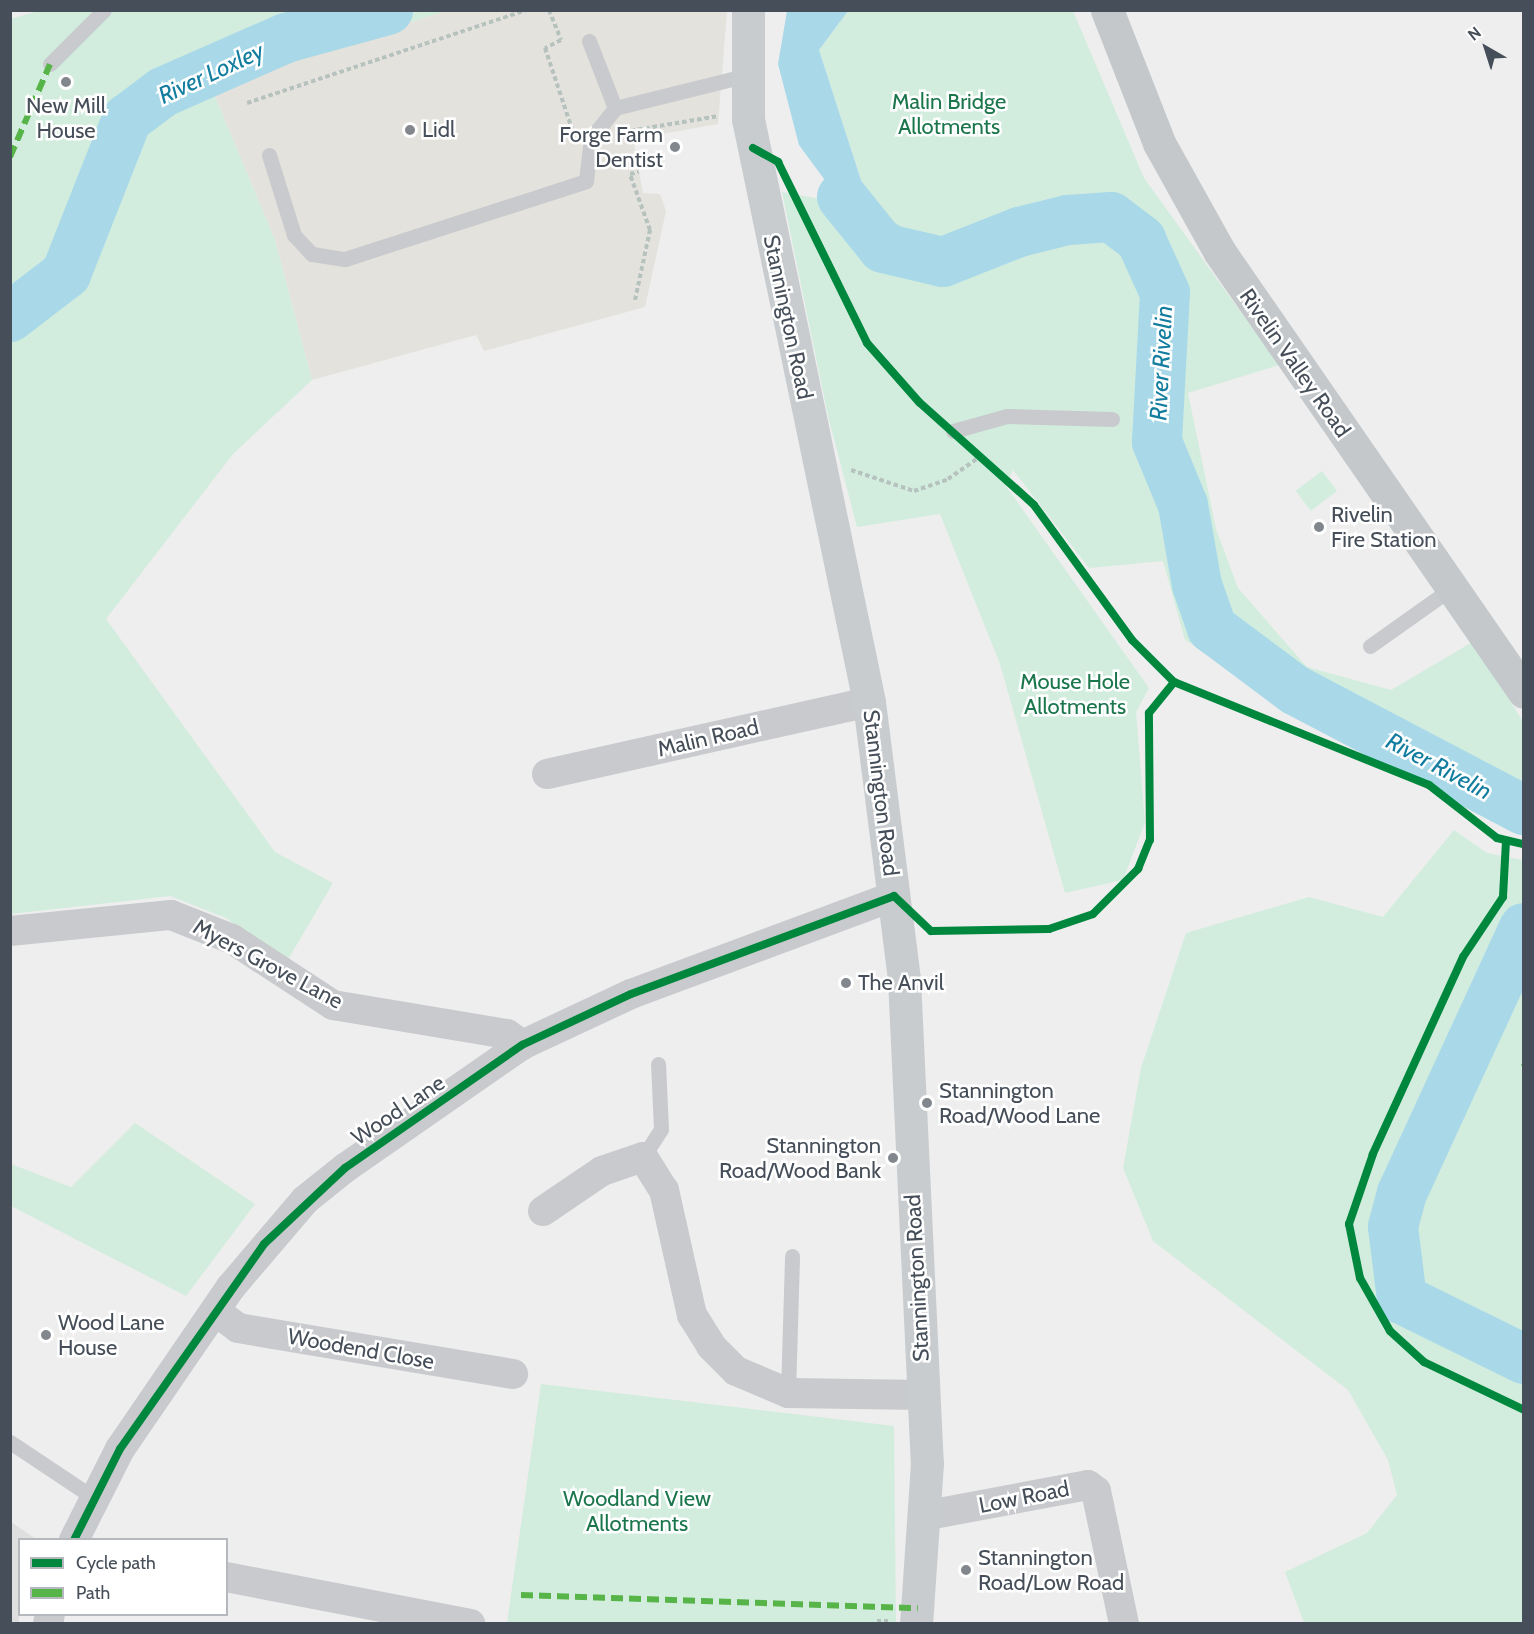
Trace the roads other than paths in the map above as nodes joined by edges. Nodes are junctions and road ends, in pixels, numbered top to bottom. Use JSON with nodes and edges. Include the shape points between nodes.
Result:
{"nodes":[{"id":1,"x":104,"y":10,"type":"edge"},
{"id":2,"x":748,"y":10,"type":"edge"},
{"id":3,"x":1107,"y":10,"type":"edge"},
{"id":4,"x":589,"y":40,"type":"dead end"},
{"id":5,"x":50,"y":64,"type":"dead end"},
{"id":6,"x":744,"y":76,"type":"junction"},
{"id":7,"x":615,"y":108,"type":"junction"},
{"id":8,"x":269,"y":155,"type":"dead end"},
{"id":9,"x":1112,"y":419,"type":"dead end"},
{"id":10,"x":953,"y":431,"type":"dead end"},
{"id":11,"x":1452,"y":588,"type":"junction"},
{"id":12,"x":1370,"y":646,"type":"dead end"},
{"id":13,"x":1524,"y":692,"type":"edge"},
{"id":14,"x":869,"y":702,"type":"junction"},
{"id":15,"x":547,"y":774,"type":"dead end"},
{"id":16,"x":894,"y":896,"type":"junction"},
{"id":17,"x":10,"y":931,"type":"edge"},
{"id":18,"x":522,"y":1045,"type":"junction"},
{"id":19,"x":658,"y":1064,"type":"dead end"},
{"id":20,"x":643,"y":1157,"type":"junction"},
{"id":21,"x":543,"y":1211,"type":"dead end"},
{"id":22,"x":792,"y":1256,"type":"dead end"},
{"id":23,"x":215,"y":1311,"type":"junction"},
{"id":24,"x":513,"y":1374,"type":"dead end"},
{"id":25,"x":788,"y":1393,"type":"junction"},
{"id":26,"x":923,"y":1395,"type":"junction"},
{"id":27,"x":10,"y":1442,"type":"edge"},
{"id":28,"x":91,"y":1496,"type":"junction"},
{"id":29,"x":923,"y":1516,"type":"junction"},
{"id":30,"x":78,"y":1538,"type":"edge"},
{"id":31,"x":228,"y":1577,"type":"edge"},
{"id":32,"x":471,"y":1623,"type":"edge"},
{"id":33,"x":916,"y":1623,"type":"edge"},
{"id":34,"x":1124,"y":1623,"type":"edge"}],
"edges":[{"from":1,"to":5,"type":"lane"},
{"from":2,"to":6,"type":"main road","name":"Stannington Road"},
{"from":3,"to":11,"type":"main road","name":"Rivelin Valley Road","via":[[1159,144],[1219,251]]},
{"from":4,"to":7,"type":"lane"},
{"from":6,"to":7,"type":"lane"},
{"from":6,"to":14,"type":"main road","name":"Stannington Road","via":[[747,111]]},
{"from":7,"to":8,"type":"lane","via":[[591,138],[586,181],[345,259],[312,254],[294,235]]},
{"from":9,"to":10,"type":"lane","via":[[1007,417]]},
{"from":11,"to":12,"type":"lane"},
{"from":11,"to":13,"type":"main road","name":"Rivelin Valley Road"},
{"from":14,"to":15,"type":"street","name":"Malin Road"},
{"from":14,"to":16,"type":"main road","name":"Stannington Road"},
{"from":16,"to":18,"type":"street","name":"Wood Lane","via":[[631,994]]},
{"from":16,"to":26,"type":"main road","name":"Stannington Road","via":[[904,979]]},
{"from":17,"to":18,"type":"street","name":"Myers Grove Lane","via":[[171,915],[232,939],[333,1005],[507,1034]]},
{"from":18,"to":23,"type":"street","name":"Wood Lane","via":[[305,1200],[264,1244]]},
{"from":19,"to":20,"type":"lane","via":[[661,1129]]},
{"from":20,"to":21,"type":"street","via":[[602,1171]]},
{"from":20,"to":25,"type":"street","via":[[664,1190],[692,1315],[736,1371]]},
{"from":22,"to":25,"type":"lane"},
{"from":23,"to":24,"type":"street","name":"Woodend Close","via":[[238,1328]]},
{"from":23,"to":28,"type":"street","name":"Wood Lane"},
{"from":25,"to":26,"type":"street"},
{"from":26,"to":29,"type":"main road","name":"Stannington Road"},
{"from":27,"to":28,"type":"lane"},
{"from":28,"to":30,"type":"street","name":"Wood Lane"},
{"from":29,"to":33,"type":"main road","name":"Stannington Road"},
{"from":29,"to":34,"type":"street","name":"Low Road","via":[[1088,1485],[1096,1491]]},
{"from":31,"to":32,"type":"street"}]}
